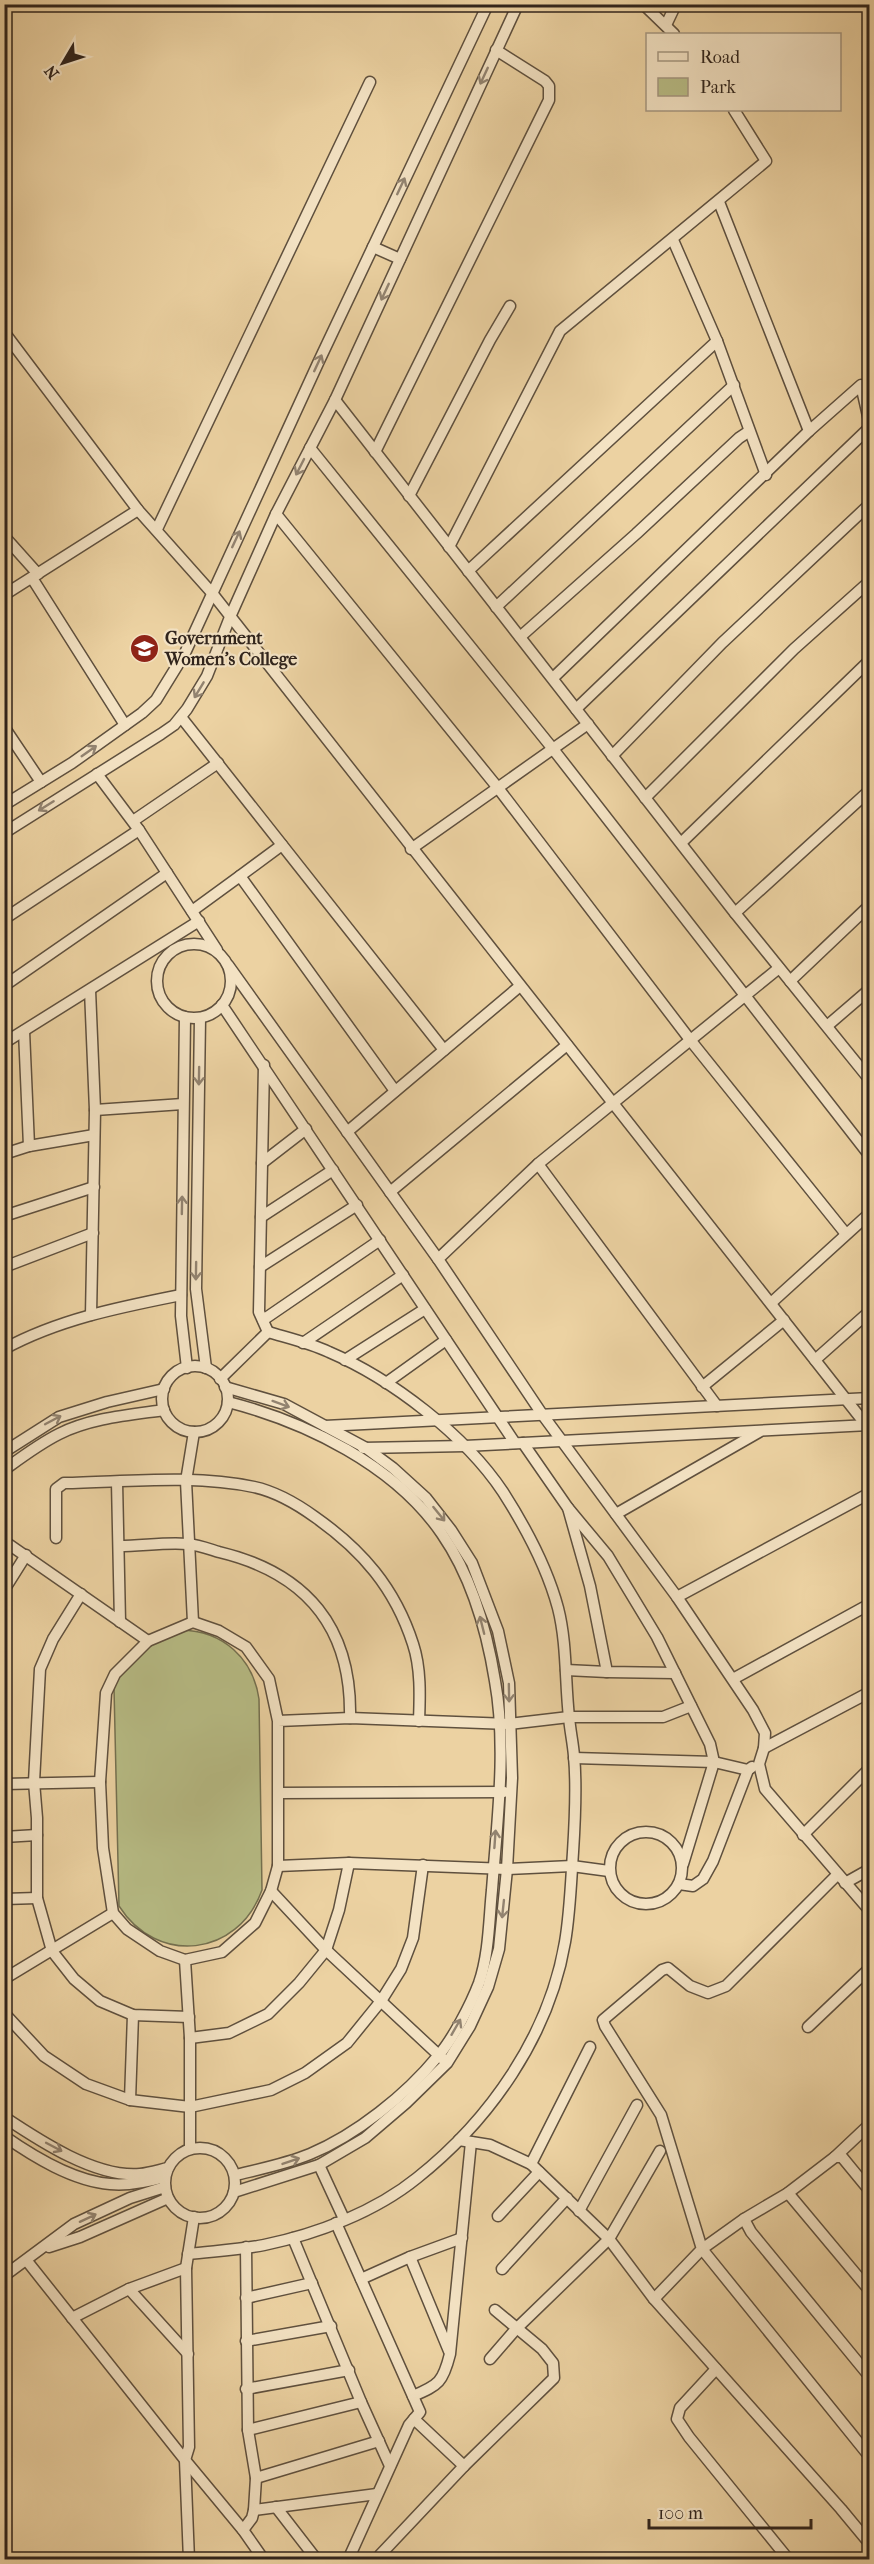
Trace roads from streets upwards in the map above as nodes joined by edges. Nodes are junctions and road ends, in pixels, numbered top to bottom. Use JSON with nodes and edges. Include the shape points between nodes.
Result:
{"nodes":[{"id":1,"x":488,"y":4,"type":"edge"},
{"id":2,"x":518,"y":4,"type":"edge"},
{"id":3,"x":643,"y":4,"type":"edge"},
{"id":4,"x":676,"y":4,"type":"edge"},
{"id":5,"x":666,"y":25,"type":"junction"},
{"id":6,"x":673,"y":33,"type":"edge"},
{"id":7,"x":496,"y":50,"type":"junction"},
{"id":8,"x":370,"y":82,"type":"dead end"},
{"id":9,"x":735,"y":111,"type":"edge"},
{"id":10,"x":719,"y":202,"type":"junction"},
{"id":11,"x":673,"y":240,"type":"junction"},
{"id":12,"x":373,"y":248,"type":"junction"},
{"id":13,"x":400,"y":259,"type":"junction"},
{"id":14,"x":510,"y":306,"type":"dead end"},
{"id":15,"x":4,"y":332,"type":"edge"},
{"id":16,"x":717,"y":340,"type":"junction"},
{"id":17,"x":734,"y":386,"type":"junction"},
{"id":18,"x":335,"y":400,"type":"junction"},
{"id":19,"x":870,"y":426,"type":"edge"},
{"id":20,"x":809,"y":431,"type":"junction"},
{"id":21,"x":748,"y":432,"type":"junction"},
{"id":22,"x":310,"y":448,"type":"junction"},
{"id":23,"x":375,"y":452,"type":"junction"},
{"id":24,"x":766,"y":475,"type":"junction"},
{"id":25,"x":409,"y":496,"type":"junction"},
{"id":26,"x":870,"y":504,"type":"edge"},
{"id":27,"x":138,"y":510,"type":"junction"},
{"id":28,"x":276,"y":514,"type":"junction"},
{"id":29,"x":157,"y":529,"type":"junction"},
{"id":30,"x":4,"y":536,"type":"edge"},
{"id":31,"x":449,"y":547,"type":"junction"},
{"id":32,"x":468,"y":572,"type":"junction"},
{"id":33,"x":35,"y":576,"type":"junction"},
{"id":34,"x":870,"y":581,"type":"edge"},
{"id":35,"x":212,"y":592,"type":"junction"},
{"id":36,"x":4,"y":596,"type":"edge"},
{"id":37,"x":496,"y":607,"type":"junction"},
{"id":38,"x":230,"y":617,"type":"junction"},
{"id":39,"x":519,"y":637,"type":"junction"},
{"id":40,"x":870,"y":660,"type":"edge"},
{"id":41,"x":553,"y":678,"type":"junction"},
{"id":42,"x":576,"y":710,"type":"junction"},
{"id":43,"x":181,"y":717,"type":"junction"},
{"id":44,"x":588,"y":724,"type":"junction"},
{"id":45,"x":125,"y":725,"type":"junction"},
{"id":46,"x":4,"y":727,"type":"edge"},
{"id":47,"x":553,"y":749,"type":"junction"},
{"id":48,"x":612,"y":756,"type":"junction"},
{"id":49,"x":218,"y":763,"type":"junction"},
{"id":50,"x":97,"y":774,"type":"junction"},
{"id":51,"x":41,"y":782,"type":"junction"},
{"id":52,"x":498,"y":788,"type":"junction"},
{"id":53,"x":870,"y":790,"type":"edge"},
{"id":54,"x":645,"y":798,"type":"junction"},
{"id":55,"x":4,"y":805,"type":"edge"},
{"id":56,"x":136,"y":825,"type":"junction"},
{"id":57,"x":4,"y":833,"type":"edge"},
{"id":58,"x":681,"y":843,"type":"junction"},
{"id":59,"x":282,"y":845,"type":"junction"},
{"id":60,"x":411,"y":849,"type":"junction"},
{"id":61,"x":167,"y":873,"type":"junction"},
{"id":62,"x":240,"y":876,"type":"junction"},
{"id":63,"x":870,"y":905,"type":"edge"},
{"id":64,"x":192,"y":911,"type":"junction"},
{"id":65,"x":735,"y":913,"type":"junction"},
{"id":66,"x":4,"y":919,"type":"edge"},
{"id":67,"x":199,"y":921,"type":"junction"},
{"id":68,"x":219,"y":953,"type":"junction"},
{"id":69,"x":228,"y":965,"type":"junction"},
{"id":70,"x":779,"y":968,"type":"junction"},
{"id":71,"x":790,"y":981,"type":"junction"},
{"id":72,"x":4,"y":986,"type":"edge"},
{"id":73,"x":520,"y":986,"type":"junction"},
{"id":74,"x":870,"y":988,"type":"edge"},
{"id":75,"x":90,"y":990,"type":"junction"},
{"id":76,"x":745,"y":995,"type":"junction"},
{"id":77,"x":222,"y":1005,"type":"junction"},
{"id":78,"x":184,"y":1017,"type":"junction"},
{"id":79,"x":200,"y":1018,"type":"junction"},
{"id":80,"x":827,"y":1026,"type":"junction"},
{"id":81,"x":24,"y":1031,"type":"junction"},
{"id":82,"x":691,"y":1041,"type":"junction"},
{"id":83,"x":4,"y":1043,"type":"edge"},
{"id":84,"x":567,"y":1045,"type":"junction"},
{"id":85,"x":444,"y":1050,"type":"junction"},
{"id":86,"x":264,"y":1065,"type":"junction"},
{"id":87,"x":865,"y":1066,"type":"edge"},
{"id":88,"x":870,"y":1080,"type":"edge"},
{"id":89,"x":395,"y":1091,"type":"junction"},
{"id":90,"x":612,"y":1102,"type":"junction"},
{"id":91,"x":183,"y":1104,"type":"junction"},
{"id":92,"x":95,"y":1110,"type":"junction"},
{"id":93,"x":306,"y":1129,"type":"junction"},
{"id":94,"x":347,"y":1132,"type":"junction"},
{"id":95,"x":94,"y":1135,"type":"junction"},
{"id":96,"x":29,"y":1146,"type":"junction"},
{"id":97,"x":4,"y":1154,"type":"edge"},
{"id":98,"x":870,"y":1156,"type":"edge"},
{"id":99,"x":262,"y":1163,"type":"junction"},
{"id":100,"x":538,"y":1164,"type":"junction"},
{"id":101,"x":333,"y":1170,"type":"junction"},
{"id":102,"x":94,"y":1187,"type":"junction"},
{"id":103,"x":390,"y":1192,"type":"junction"},
{"id":104,"x":357,"y":1205,"type":"junction"},
{"id":105,"x":870,"y":1213,"type":"edge"},
{"id":106,"x":4,"y":1216,"type":"edge"},
{"id":107,"x":261,"y":1217,"type":"junction"},
{"id":108,"x":93,"y":1233,"type":"junction"},
{"id":109,"x":846,"y":1234,"type":"junction"},
{"id":110,"x":380,"y":1240,"type":"junction"},
{"id":111,"x":438,"y":1259,"type":"junction"},
{"id":112,"x":4,"y":1267,"type":"edge"},
{"id":113,"x":260,"y":1267,"type":"junction"},
{"id":114,"x":403,"y":1275,"type":"junction"},
{"id":115,"x":181,"y":1295,"type":"junction"},
{"id":116,"x":771,"y":1303,"type":"junction"},
{"id":117,"x":425,"y":1309,"type":"junction"},
{"id":118,"x":870,"y":1311,"type":"edge"},
{"id":119,"x":91,"y":1316,"type":"junction"},
{"id":120,"x":263,"y":1320,"type":"junction"},
{"id":121,"x":784,"y":1320,"type":"junction"},
{"id":122,"x":268,"y":1332,"type":"junction"},
{"id":123,"x":446,"y":1340,"type":"junction"},
{"id":124,"x":303,"y":1343,"type":"junction"},
{"id":125,"x":4,"y":1349,"type":"edge"},
{"id":126,"x":345,"y":1360,"type":"junction"},
{"id":127,"x":815,"y":1360,"type":"junction"},
{"id":128,"x":186,"y":1368,"type":"junction"},
{"id":129,"x":206,"y":1368,"type":"junction"},
{"id":130,"x":223,"y":1383,"type":"junction"},
{"id":131,"x":386,"y":1383,"type":"junction"},
{"id":132,"x":702,"y":1387,"type":"junction"},
{"id":133,"x":164,"y":1389,"type":"junction"},
{"id":134,"x":870,"y":1398,"type":"edge"},
{"id":135,"x":845,"y":1400,"type":"junction"},
{"id":136,"x":228,"y":1402,"type":"junction"},
{"id":137,"x":717,"y":1406,"type":"junction"},
{"id":138,"x":164,"y":1410,"type":"junction"},
{"id":139,"x":542,"y":1414,"type":"junction"},
{"id":140,"x":497,"y":1417,"type":"junction"},
{"id":141,"x":438,"y":1422,"type":"junction"},
{"id":142,"x":325,"y":1426,"type":"junction"},
{"id":143,"x":304,"y":1427,"type":"junction"},
{"id":144,"x":868,"y":1427,"type":"edge"},
{"id":145,"x":761,"y":1431,"type":"junction"},
{"id":146,"x":194,"y":1432,"type":"junction"},
{"id":147,"x":563,"y":1441,"type":"junction"},
{"id":148,"x":519,"y":1443,"type":"junction"},
{"id":149,"x":465,"y":1446,"type":"junction"},
{"id":150,"x":342,"y":1448,"type":"junction"},
{"id":151,"x":366,"y":1448,"type":"junction"},
{"id":152,"x":4,"y":1452,"type":"edge"},
{"id":153,"x":4,"y":1470,"type":"edge"},
{"id":154,"x":186,"y":1480,"type":"junction"},
{"id":155,"x":117,"y":1482,"type":"junction"},
{"id":156,"x":870,"y":1493,"type":"edge"},
{"id":157,"x":568,"y":1508,"type":"junction"},
{"id":158,"x":616,"y":1514,"type":"junction"},
{"id":159,"x":56,"y":1538,"type":"dead end"},
{"id":160,"x":4,"y":1541,"type":"edge"},
{"id":161,"x":189,"y":1544,"type":"junction"},
{"id":162,"x":119,"y":1546,"type":"junction"},
{"id":163,"x":26,"y":1556,"type":"junction"},
{"id":164,"x":4,"y":1590,"type":"edge"},
{"id":165,"x":81,"y":1594,"type":"junction"},
{"id":166,"x":676,"y":1597,"type":"junction"},
{"id":167,"x":870,"y":1604,"type":"edge"},
{"id":168,"x":120,"y":1622,"type":"junction"},
{"id":169,"x":193,"y":1622,"type":"junction"},
{"id":170,"x":147,"y":1641,"type":"junction"},
{"id":171,"x":566,"y":1670,"type":"junction"},
{"id":172,"x":607,"y":1672,"type":"junction"},
{"id":173,"x":675,"y":1673,"type":"junction"},
{"id":174,"x":733,"y":1679,"type":"junction"},
{"id":175,"x":870,"y":1692,"type":"edge"},
{"id":176,"x":691,"y":1706,"type":"junction"},
{"id":177,"x":568,"y":1717,"type":"junction"},
{"id":178,"x":350,"y":1718,"type":"junction"},
{"id":179,"x":419,"y":1720,"type":"junction"},
{"id":180,"x":278,"y":1721,"type":"junction"},
{"id":181,"x":504,"y":1724,"type":"junction"},
{"id":182,"x":764,"y":1748,"type":"junction"},
{"id":183,"x":574,"y":1758,"type":"junction"},
{"id":184,"x":714,"y":1762,"type":"junction"},
{"id":185,"x":759,"y":1764,"type":"junction"},
{"id":186,"x":870,"y":1768,"type":"edge"},
{"id":187,"x":748,"y":1770,"type":"junction"},
{"id":188,"x":34,"y":1782,"type":"junction"},
{"id":189,"x":100,"y":1782,"type":"junction"},
{"id":190,"x":4,"y":1784,"type":"edge"},
{"id":191,"x":505,"y":1792,"type":"junction"},
{"id":192,"x":279,"y":1793,"type":"junction"},
{"id":193,"x":38,"y":1835,"type":"junction"},
{"id":194,"x":803,"y":1835,"type":"junction"},
{"id":195,"x":4,"y":1837,"type":"edge"},
{"id":196,"x":349,"y":1863,"type":"junction"},
{"id":197,"x":683,"y":1864,"type":"junction"},
{"id":198,"x":423,"y":1865,"type":"junction"},
{"id":199,"x":278,"y":1866,"type":"junction"},
{"id":200,"x":572,"y":1866,"type":"junction"},
{"id":201,"x":493,"y":1869,"type":"junction"},
{"id":202,"x":507,"y":1869,"type":"junction"},
{"id":203,"x":870,"y":1869,"type":"edge"},
{"id":204,"x":609,"y":1871,"type":"junction"},
{"id":205,"x":841,"y":1879,"type":"junction"},
{"id":206,"x":679,"y":1884,"type":"junction"},
{"id":207,"x":271,"y":1891,"type":"junction"},
{"id":208,"x":37,"y":1898,"type":"junction"},
{"id":209,"x":4,"y":1899,"type":"edge"},
{"id":210,"x":870,"y":1911,"type":"edge"},
{"id":211,"x":113,"y":1913,"type":"junction"},
{"id":212,"x":326,"y":1950,"type":"junction"},
{"id":213,"x":52,"y":1951,"type":"junction"},
{"id":214,"x":185,"y":1960,"type":"junction"},
{"id":215,"x":870,"y":1968,"type":"edge"},
{"id":216,"x":4,"y":1979,"type":"edge"},
{"id":217,"x":381,"y":2001,"type":"junction"},
{"id":218,"x":4,"y":2013,"type":"edge"},
{"id":219,"x":134,"y":2015,"type":"junction"},
{"id":220,"x":189,"y":2017,"type":"junction"},
{"id":221,"x":807,"y":2027,"type":"dead end"},
{"id":222,"x":190,"y":2038,"type":"junction"},
{"id":223,"x":590,"y":2047,"type":"dead end"},
{"id":224,"x":443,"y":2059,"type":"junction"},
{"id":225,"x":130,"y":2100,"type":"junction"},
{"id":226,"x":637,"y":2105,"type":"dead end"},
{"id":227,"x":190,"y":2107,"type":"junction"},
{"id":228,"x":4,"y":2116,"type":"edge"},
{"id":229,"x":870,"y":2124,"type":"edge"},
{"id":230,"x":4,"y":2136,"type":"edge"},
{"id":231,"x":459,"y":2140,"type":"junction"},
{"id":232,"x":471,"y":2142,"type":"junction"},
{"id":233,"x":190,"y":2148,"type":"junction"},
{"id":234,"x":660,"y":2151,"type":"dead end"},
{"id":235,"x":835,"y":2157,"type":"junction"},
{"id":236,"x":319,"y":2165,"type":"junction"},
{"id":237,"x":535,"y":2168,"type":"junction"},
{"id":238,"x":234,"y":2175,"type":"junction"},
{"id":239,"x":166,"y":2182,"type":"junction"},
{"id":240,"x":870,"y":2191,"type":"edge"},
{"id":241,"x":234,"y":2192,"type":"junction"},
{"id":242,"x":788,"y":2193,"type":"junction"},
{"id":243,"x":567,"y":2198,"type":"junction"},
{"id":244,"x":579,"y":2211,"type":"junction"},
{"id":245,"x":498,"y":2216,"type":"dead end"},
{"id":246,"x":194,"y":2217,"type":"junction"},
{"id":247,"x":744,"y":2219,"type":"junction"},
{"id":248,"x":340,"y":2221,"type":"junction"},
{"id":249,"x":293,"y":2238,"type":"junction"},
{"id":250,"x":462,"y":2238,"type":"junction"},
{"id":251,"x":609,"y":2240,"type":"junction"},
{"id":252,"x":246,"y":2247,"type":"junction"},
{"id":253,"x":702,"y":2249,"type":"junction"},
{"id":254,"x":188,"y":2254,"type":"junction"},
{"id":255,"x":410,"y":2257,"type":"junction"},
{"id":256,"x":27,"y":2261,"type":"junction"},
{"id":257,"x":186,"y":2268,"type":"junction"},
{"id":258,"x":502,"y":2269,"type":"dead end"},
{"id":259,"x":4,"y":2276,"type":"edge"},
{"id":260,"x":361,"y":2279,"type":"junction"},
{"id":261,"x":312,"y":2283,"type":"junction"},
{"id":262,"x":129,"y":2289,"type":"junction"},
{"id":263,"x":870,"y":2291,"type":"edge"},
{"id":264,"x":246,"y":2298,"type":"junction"},
{"id":265,"x":654,"y":2299,"type":"junction"},
{"id":266,"x":495,"y":2310,"type":"dead end"},
{"id":267,"x":72,"y":2318,"type":"junction"},
{"id":268,"x":331,"y":2326,"type":"junction"},
{"id":269,"x":516,"y":2330,"type":"junction"},
{"id":270,"x":246,"y":2341,"type":"junction"},
{"id":271,"x":188,"y":2354,"type":"junction"},
{"id":272,"x":450,"y":2354,"type":"junction"},
{"id":273,"x":490,"y":2359,"type":"dead end"},
{"id":274,"x":716,"y":2369,"type":"junction"},
{"id":275,"x":349,"y":2370,"type":"junction"},
{"id":276,"x":870,"y":2377,"type":"edge"},
{"id":277,"x":246,"y":2389,"type":"junction"},
{"id":278,"x":413,"y":2396,"type":"junction"},
{"id":279,"x":361,"y":2402,"type":"junction"},
{"id":280,"x":414,"y":2419,"type":"junction"},
{"id":281,"x":248,"y":2430,"type":"junction"},
{"id":282,"x":379,"y":2441,"type":"junction"},
{"id":283,"x":870,"y":2457,"type":"edge"},
{"id":284,"x":185,"y":2460,"type":"junction"},
{"id":285,"x":390,"y":2466,"type":"junction"},
{"id":286,"x":464,"y":2466,"type":"junction"},
{"id":287,"x":256,"y":2478,"type":"junction"},
{"id":288,"x":377,"y":2494,"type":"junction"},
{"id":289,"x":276,"y":2507,"type":"junction"},
{"id":290,"x":254,"y":2510,"type":"junction"},
{"id":291,"x":243,"y":2530,"type":"junction"},
{"id":292,"x":870,"y":2544,"type":"edge"},
{"id":293,"x":380,"y":2555,"type":"dead end"},
{"id":294,"x":189,"y":2559,"type":"edge"},
{"id":295,"x":264,"y":2559,"type":"edge"},
{"id":296,"x":317,"y":2559,"type":"edge"},
{"id":297,"x":348,"y":2559,"type":"edge"},
{"id":298,"x":789,"y":2559,"type":"edge"}],
"edges":[{"from":12,"to":1,"type":"street","one_way":true},
{"from":2,"to":7,"type":"street"},
{"from":3,"to":5,"type":"street"},
{"from":4,"to":5,"type":"street"},
{"from":5,"to":6,"type":"street"},
{"from":7,"to":13,"type":"street","one_way":true},
{"from":7,"to":23,"type":"street","via":[[545,81],[549,100]]},
{"from":8,"to":29,"type":"street"},
{"from":9,"to":10,"type":"street","via":[[766,161]]},
{"from":10,"to":11,"type":"street"},
{"from":10,"to":20,"type":"street"},
{"from":11,"to":16,"type":"street"},
{"from":11,"to":31,"type":"street","via":[[560,331]]},
{"from":12,"to":13,"type":"street"},
{"from":35,"to":12,"type":"street","one_way":true},
{"from":13,"to":18,"type":"street","one_way":true},
{"from":14,"to":25,"type":"street"},
{"from":15,"to":27,"type":"street"},
{"from":16,"to":17,"type":"street"},
{"from":16,"to":32,"type":"street"},
{"from":17,"to":21,"type":"street"},
{"from":17,"to":37,"type":"street"},
{"from":18,"to":22,"type":"street"},
{"from":18,"to":23,"type":"street"},
{"from":19,"to":20,"type":"street","via":[[861,386]]},
{"from":19,"to":42,"type":"street"},
{"from":20,"to":24,"type":"street"},
{"from":21,"to":24,"type":"street"},
{"from":21,"to":39,"type":"street"},
{"from":22,"to":28,"type":"street","one_way":true},
{"from":22,"to":47,"type":"street"},
{"from":23,"to":25,"type":"street"},
{"from":24,"to":41,"type":"street"},
{"from":25,"to":31,"type":"street"},
{"from":26,"to":48,"type":"street","via":[[722,643]]},
{"from":27,"to":29,"type":"street"},
{"from":27,"to":33,"type":"street"},
{"from":28,"to":38,"type":"street"},
{"from":28,"to":52,"type":"street"},
{"from":29,"to":35,"type":"street"},
{"from":30,"to":33,"type":"street"},
{"from":31,"to":32,"type":"street"},
{"from":32,"to":37,"type":"street"},
{"from":33,"to":36,"type":"street"},
{"from":33,"to":45,"type":"street"},
{"from":34,"to":54,"type":"street","via":[[794,649]]},
{"from":35,"to":38,"type":"street"},
{"from":35,"to":45,"type":"street","via":[[168,683],[156,700]]},
{"from":37,"to":39,"type":"street"},
{"from":38,"to":43,"type":"street","one_way":true,"via":[[207,676]]},
{"from":38,"to":60,"type":"street"},
{"from":39,"to":41,"type":"street"},
{"from":40,"to":58,"type":"street"},
{"from":41,"to":42,"type":"street"},
{"from":42,"to":44,"type":"street"},
{"from":43,"to":49,"type":"street"},
{"from":43,"to":50,"type":"street"},
{"from":44,"to":47,"type":"street"},
{"from":44,"to":48,"type":"street"},
{"from":51,"to":45,"type":"street","one_way":true},
{"from":46,"to":51,"type":"street"},
{"from":47,"to":52,"type":"street"},
{"from":47,"to":76,"type":"street"},
{"from":48,"to":54,"type":"street"},
{"from":49,"to":56,"type":"street"},
{"from":49,"to":59,"type":"street"},
{"from":50,"to":56,"type":"street"},
{"from":50,"to":57,"type":"street","one_way":true},
{"from":51,"to":55,"type":"street"},
{"from":52,"to":60,"type":"street"},
{"from":52,"to":82,"type":"street"},
{"from":53,"to":65,"type":"street"},
{"from":54,"to":58,"type":"street"},
{"from":56,"to":61,"type":"street"},
{"from":56,"to":66,"type":"street"},
{"from":58,"to":65,"type":"street"},
{"from":59,"to":62,"type":"street"},
{"from":59,"to":85,"type":"street"},
{"from":60,"to":73,"type":"street"},
{"from":61,"to":64,"type":"street"},
{"from":61,"to":72,"type":"street"},
{"from":62,"to":64,"type":"street"},
{"from":62,"to":89,"type":"street"},
{"from":63,"to":71,"type":"street"},
{"from":64,"to":67,"type":"street"},
{"from":65,"to":70,"type":"street"},
{"from":67,"to":68,"type":"street"},
{"from":67,"to":75,"type":"street"},
{"from":68,"to":69,"type":"street"},
{"from":68,"to":78,"type":"street","via":[[206,945],[191,943],[165,957],[158,970],[161,999],[171,1011]]},
{"from":69,"to":77,"type":"street","via":[[230,993]]},
{"from":69,"to":94,"type":"street"},
{"from":70,"to":71,"type":"street"},
{"from":70,"to":76,"type":"street"},
{"from":71,"to":80,"type":"street"},
{"from":73,"to":84,"type":"street"},
{"from":73,"to":85,"type":"street"},
{"from":74,"to":80,"type":"street"},
{"from":75,"to":81,"type":"street"},
{"from":75,"to":92,"type":"street"},
{"from":76,"to":82,"type":"street"},
{"from":76,"to":98,"type":"street"},
{"from":77,"to":79,"type":"street"},
{"from":77,"to":86,"type":"street"},
{"from":78,"to":79,"type":"street"},
{"from":78,"to":91,"type":"street"},
{"from":79,"to":129,"type":"street","one_way":true,"via":[[196,1289]]},
{"from":80,"to":87,"type":"street"},
{"from":81,"to":83,"type":"street"},
{"from":81,"to":96,"type":"street"},
{"from":82,"to":90,"type":"street"},
{"from":82,"to":109,"type":"street"},
{"from":84,"to":90,"type":"street"},
{"from":84,"to":103,"type":"street"},
{"from":85,"to":89,"type":"street"},
{"from":86,"to":93,"type":"street"},
{"from":86,"to":99,"type":"street"},
{"from":87,"to":88,"type":"street"},
{"from":89,"to":94,"type":"street"},
{"from":90,"to":100,"type":"street"},
{"from":90,"to":116,"type":"street"},
{"from":91,"to":92,"type":"street"},
{"from":115,"to":91,"type":"street","one_way":true},
{"from":92,"to":95,"type":"street"},
{"from":93,"to":99,"type":"street"},
{"from":93,"to":101,"type":"street"},
{"from":94,"to":103,"type":"street"},
{"from":95,"to":96,"type":"street"},
{"from":95,"to":102,"type":"street"},
{"from":96,"to":97,"type":"street"},
{"from":99,"to":107,"type":"street"},
{"from":100,"to":111,"type":"street"},
{"from":100,"to":132,"type":"street"},
{"from":101,"to":104,"type":"street"},
{"from":101,"to":107,"type":"street"},
{"from":102,"to":106,"type":"street"},
{"from":102,"to":108,"type":"street"},
{"from":103,"to":111,"type":"street"},
{"from":104,"to":110,"type":"street"},
{"from":104,"to":113,"type":"street"},
{"from":105,"to":109,"type":"street"},
{"from":107,"to":113,"type":"street"},
{"from":108,"to":112,"type":"street"},
{"from":108,"to":119,"type":"street"},
{"from":109,"to":116,"type":"street"},
{"from":110,"to":114,"type":"street"},
{"from":110,"to":120,"type":"street"},
{"from":111,"to":139,"type":"street"},
{"from":113,"to":120,"type":"street"},
{"from":114,"to":117,"type":"street"},
{"from":114,"to":124,"type":"street"},
{"from":115,"to":119,"type":"street"},
{"from":115,"to":128,"type":"street"},
{"from":116,"to":121,"type":"street"},
{"from":117,"to":123,"type":"street"},
{"from":117,"to":126,"type":"street"},
{"from":118,"to":127,"type":"street"},
{"from":119,"to":125,"type":"street","via":[[32,1333]]},
{"from":120,"to":122,"type":"street"},
{"from":121,"to":127,"type":"street"},
{"from":121,"to":132,"type":"street"},
{"from":122,"to":124,"type":"street"},
{"from":122,"to":130,"type":"street"},
{"from":123,"to":131,"type":"street"},
{"from":123,"to":140,"type":"street"},
{"from":124,"to":126,"type":"street"},
{"from":126,"to":131,"type":"street"},
{"from":127,"to":135,"type":"street"},
{"from":128,"to":129,"type":"street"},
{"from":128,"to":133,"type":"street","via":[[169,1379]]},
{"from":129,"to":130,"type":"street"},
{"from":130,"to":136,"type":"street"},
{"from":130,"to":142,"type":"street","one_way":true,"via":[[284,1404]]},
{"from":131,"to":141,"type":"street"},
{"from":132,"to":137,"type":"street"},
{"from":133,"to":138,"type":"street"},
{"from":152,"to":133,"type":"street","one_way":true,"via":[[59,1417]]},
{"from":134,"to":135,"type":"street"},
{"from":135,"to":137,"type":"street"},
{"from":135,"to":144,"type":"street"},
{"from":136,"to":143,"type":"street"},
{"from":136,"to":146,"type":"street","via":[[213,1427]]},
{"from":137,"to":139,"type":"street"},
{"from":138,"to":146,"type":"street","via":[[176,1425]]},
{"from":138,"to":153,"type":"street","via":[[110,1418],[61,1433]]},
{"from":139,"to":140,"type":"street"},
{"from":139,"to":147,"type":"street"},
{"from":140,"to":141,"type":"street"},
{"from":140,"to":148,"type":"street"},
{"from":141,"to":142,"type":"street"},
{"from":141,"to":149,"type":"street"},
{"from":142,"to":143,"type":"street"},
{"from":142,"to":151,"type":"street"},
{"from":143,"to":150,"type":"street"},
{"from":144,"to":145,"type":"street"},
{"from":145,"to":147,"type":"street"},
{"from":145,"to":158,"type":"street"},
{"from":146,"to":154,"type":"street"},
{"from":147,"to":148,"type":"street"},
{"from":147,"to":158,"type":"street"},
{"from":148,"to":149,"type":"street"},
{"from":148,"to":157,"type":"street"},
{"from":149,"to":151,"type":"street"},
{"from":149,"to":171,"type":"street","via":[[501,1490],[537,1548],[558,1609]]},
{"from":150,"to":151,"type":"street"},
{"from":181,"to":150,"type":"street","one_way":true,"via":[[476,1602],[442,1534],[386,1477]]},
{"from":151,"to":181,"type":"street","one_way":true,"via":[[426,1498],[472,1563],[498,1631],[509,1683]]},
{"from":154,"to":155,"type":"street"},
{"from":154,"to":161,"type":"street"},
{"from":154,"to":179,"type":"street","via":[[257,1488],[294,1502],[360,1552],[383,1581],[414,1645],[420,1681]]},
{"from":155,"to":159,"type":"street","via":[[64,1483],[56,1489]]},
{"from":155,"to":162,"type":"street"},
{"from":156,"to":166,"type":"street"},
{"from":157,"to":172,"type":"street","via":[[590,1586]]},
{"from":157,"to":173,"type":"street","via":[[608,1556]]},
{"from":158,"to":166,"type":"street"},
{"from":160,"to":163,"type":"street"},
{"from":161,"to":162,"type":"street"},
{"from":161,"to":169,"type":"street"},
{"from":161,"to":178,"type":"street","via":[[243,1557],[285,1577],[319,1608],[341,1645],[351,1689]]},
{"from":162,"to":168,"type":"street"},
{"from":163,"to":164,"type":"street"},
{"from":163,"to":165,"type":"street"},
{"from":165,"to":168,"type":"street"},
{"from":165,"to":188,"type":"street","via":[[40,1669]]},
{"from":166,"to":174,"type":"street"},
{"from":167,"to":174,"type":"street"},
{"from":168,"to":170,"type":"street"},
{"from":169,"to":170,"type":"street"},
{"from":169,"to":180,"type":"street","via":[[219,1630],[246,1647],[269,1680]]},
{"from":170,"to":189,"type":"street","via":[[116,1674],[106,1693]]},
{"from":171,"to":172,"type":"street"},
{"from":171,"to":177,"type":"street"},
{"from":172,"to":173,"type":"street"},
{"from":173,"to":176,"type":"street"},
{"from":174,"to":182,"type":"street","via":[[765,1733]]},
{"from":175,"to":182,"type":"street"},
{"from":176,"to":177,"type":"street","via":[[663,1717]]},
{"from":176,"to":184,"type":"street","via":[[710,1744]]},
{"from":177,"to":181,"type":"street"},
{"from":177,"to":183,"type":"street"},
{"from":178,"to":179,"type":"street"},
{"from":178,"to":180,"type":"street"},
{"from":179,"to":181,"type":"street"},
{"from":180,"to":192,"type":"street"},
{"from":181,"to":191,"type":"street"},
{"from":182,"to":185,"type":"street"},
{"from":183,"to":184,"type":"street"},
{"from":183,"to":200,"type":"street"},
{"from":184,"to":187,"type":"street"},
{"from":184,"to":197,"type":"street"},
{"from":185,"to":187,"type":"street"},
{"from":185,"to":194,"type":"street","via":[[765,1789]]},
{"from":186,"to":194,"type":"street"},
{"from":187,"to":206,"type":"street","via":[[703,1879],[693,1886]]},
{"from":188,"to":189,"type":"street"},
{"from":188,"to":190,"type":"street"},
{"from":188,"to":193,"type":"street"},
{"from":189,"to":211,"type":"street","via":[[103,1848]]},
{"from":191,"to":192,"type":"street"},
{"from":201,"to":191,"type":"street","one_way":true},
{"from":191,"to":202,"type":"street"},
{"from":192,"to":199,"type":"street"},
{"from":193,"to":195,"type":"street"},
{"from":193,"to":208,"type":"street"},
{"from":194,"to":205,"type":"street"},
{"from":196,"to":198,"type":"street"},
{"from":196,"to":199,"type":"street"},
{"from":196,"to":212,"type":"street"},
{"from":197,"to":204,"type":"street","via":[[676,1846],[661,1834],[642,1831],[625,1838],[613,1852]]},
{"from":197,"to":206,"type":"street"},
{"from":198,"to":201,"type":"street"},
{"from":198,"to":217,"type":"street","via":[[414,1938]]},
{"from":199,"to":207,"type":"street"},
{"from":200,"to":202,"type":"street"},
{"from":200,"to":204,"type":"street"},
{"from":200,"to":231,"type":"street","via":[[564,1944],[534,2034],[502,2089]]},
{"from":201,"to":202,"type":"street"},
{"from":224,"to":201,"type":"street","one_way":true,"via":[[479,1983],[487,1947]]},
{"from":202,"to":224,"type":"street","one_way":true,"via":[[499,1948],[488,1987],[470,2026]]},
{"from":203,"to":205,"type":"street"},
{"from":204,"to":206,"type":"street","via":[[614,1886],[625,1898],[639,1904],[669,1897]]},
{"from":205,"to":210,"type":"street"},
{"from":205,"to":253,"type":"street","via":[[726,1986],[708,1993],[690,1986],[668,1968],[603,2020],[661,2115]]},
{"from":207,"to":212,"type":"street"},
{"from":207,"to":214,"type":"street","via":[[255,1923],[222,1952]]},
{"from":208,"to":209,"type":"street"},
{"from":208,"to":213,"type":"street"},
{"from":211,"to":213,"type":"street"},
{"from":211,"to":214,"type":"street","via":[[127,1929],[160,1952]]},
{"from":212,"to":217,"type":"street"},
{"from":212,"to":222,"type":"street","via":[[268,2014],[229,2033]]},
{"from":213,"to":216,"type":"street"},
{"from":213,"to":219,"type":"street","via":[[74,1979],[100,2001]]},
{"from":214,"to":220,"type":"street"},
{"from":215,"to":221,"type":"street"},
{"from":217,"to":224,"type":"street"},
{"from":217,"to":227,"type":"street","via":[[347,2043],[305,2073],[271,2090]]},
{"from":218,"to":225,"type":"street","via":[[44,2056],[86,2084]]},
{"from":219,"to":220,"type":"street"},
{"from":219,"to":225,"type":"street"},
{"from":220,"to":222,"type":"street"},
{"from":222,"to":227,"type":"street"},
{"from":223,"to":237,"type":"street"},
{"from":224,"to":236,"type":"street","via":[[406,2103],[365,2138]]},
{"from":238,"to":224,"type":"street","one_way":true,"via":[[311,2154],[359,2128]]},
{"from":225,"to":227,"type":"street"},
{"from":226,"to":244,"type":"street"},
{"from":227,"to":233,"type":"street"},
{"from":228,"to":239,"type":"street","one_way":true,"via":[[57,2149],[110,2171]]},
{"from":229,"to":235,"type":"street"},
{"from":230,"to":239,"type":"street","via":[[84,2179],[110,2184]]},
{"from":231,"to":232,"type":"street"},
{"from":231,"to":248,"type":"street","via":[[416,2180]]},
{"from":232,"to":237,"type":"street","via":[[490,2145]]},
{"from":232,"to":250,"type":"street"},
{"from":233,"to":238,"type":"street","via":[[201,2147],[223,2155]]},
{"from":233,"to":239,"type":"street","via":[[181,2153]]},
{"from":234,"to":251,"type":"street"},
{"from":235,"to":240,"type":"street","via":[[842,2157]]},
{"from":235,"to":242,"type":"street"},
{"from":236,"to":241,"type":"street"},
{"from":236,"to":248,"type":"street"},
{"from":237,"to":243,"type":"street"},
{"from":237,"to":245,"type":"street"},
{"from":238,"to":241,"type":"street"},
{"from":239,"to":246,"type":"street","via":[[174,2207]]},
{"from":239,"to":256,"type":"street","via":[[74,2224]]},
{"from":241,"to":246,"type":"street","via":[[223,2210],[204,2218]]},
{"from":242,"to":247,"type":"street"},
{"from":242,"to":263,"type":"street"},
{"from":243,"to":244,"type":"street"},
{"from":243,"to":258,"type":"street"},
{"from":244,"to":251,"type":"street"},
{"from":246,"to":254,"type":"street"},
{"from":247,"to":253,"type":"street"},
{"from":247,"to":276,"type":"street"},
{"from":248,"to":249,"type":"street"},
{"from":248,"to":260,"type":"street"},
{"from":249,"to":252,"type":"street"},
{"from":249,"to":261,"type":"street"},
{"from":250,"to":255,"type":"street"},
{"from":250,"to":272,"type":"street"},
{"from":251,"to":265,"type":"street"},
{"from":251,"to":269,"type":"street"},
{"from":252,"to":254,"type":"street"},
{"from":252,"to":264,"type":"street"},
{"from":253,"to":265,"type":"street"},
{"from":253,"to":283,"type":"street"},
{"from":254,"to":257,"type":"street"},
{"from":255,"to":260,"type":"street"},
{"from":255,"to":272,"type":"street"},
{"from":256,"to":259,"type":"street"},
{"from":256,"to":267,"type":"street"},
{"from":257,"to":262,"type":"street"},
{"from":257,"to":271,"type":"street"},
{"from":260,"to":278,"type":"street"},
{"from":261,"to":264,"type":"street"},
{"from":261,"to":268,"type":"street"},
{"from":262,"to":267,"type":"street"},
{"from":262,"to":271,"type":"street"},
{"from":264,"to":270,"type":"street"},
{"from":265,"to":274,"type":"street"},
{"from":266,"to":269,"type":"street"},
{"from":267,"to":284,"type":"street"},
{"from":268,"to":270,"type":"street"},
{"from":268,"to":275,"type":"street"},
{"from":269,"to":273,"type":"street"},
{"from":269,"to":286,"type":"street","via":[[542,2349],[553,2363],[554,2378]]},
{"from":270,"to":277,"type":"street"},
{"from":271,"to":284,"type":"street","via":[[189,2447]]},
{"from":272,"to":278,"type":"street","via":[[445,2375],[436,2387]]},
{"from":274,"to":292,"type":"street"},
{"from":274,"to":298,"type":"street","via":[[680,2408],[677,2419]]},
{"from":275,"to":277,"type":"street"},
{"from":275,"to":279,"type":"street"},
{"from":277,"to":281,"type":"street"},
{"from":278,"to":280,"type":"street","via":[[420,2412]]},
{"from":279,"to":281,"type":"street"},
{"from":279,"to":282,"type":"street"},
{"from":280,"to":285,"type":"street"},
{"from":280,"to":286,"type":"street"},
{"from":281,"to":287,"type":"street"},
{"from":282,"to":285,"type":"street"},
{"from":282,"to":287,"type":"street"},
{"from":284,"to":291,"type":"street"},
{"from":284,"to":294,"type":"street"},
{"from":285,"to":288,"type":"street"},
{"from":286,"to":293,"type":"street"},
{"from":287,"to":290,"type":"street"},
{"from":288,"to":289,"type":"street"},
{"from":288,"to":297,"type":"street"},
{"from":289,"to":290,"type":"street"},
{"from":289,"to":296,"type":"street"},
{"from":290,"to":291,"type":"street"},
{"from":291,"to":295,"type":"street"}]}
